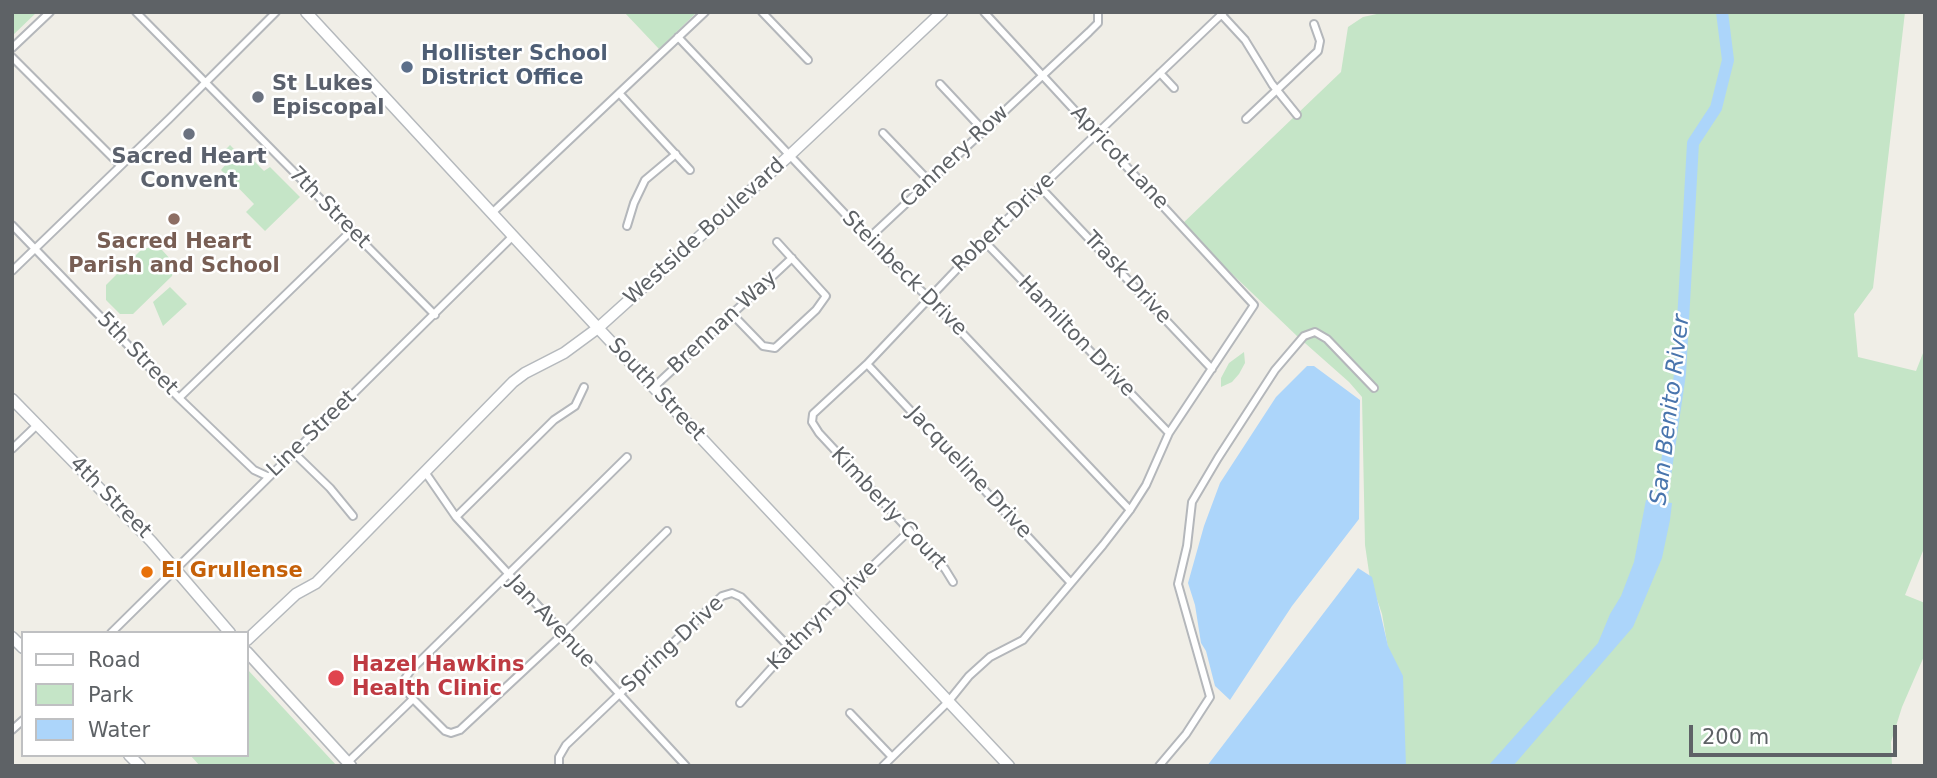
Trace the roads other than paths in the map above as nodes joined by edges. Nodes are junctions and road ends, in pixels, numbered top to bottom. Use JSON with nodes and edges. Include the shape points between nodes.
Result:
{"nodes":[{"id":1,"x":50,"y":12,"type":"edge"},
{"id":2,"x":136,"y":12,"type":"edge"},
{"id":3,"x":276,"y":12,"type":"edge"},
{"id":4,"x":306,"y":12,"type":"edge"},
{"id":5,"x":705,"y":12,"type":"edge"},
{"id":6,"x":762,"y":12,"type":"edge"},
{"id":7,"x":942,"y":12,"type":"edge"},
{"id":8,"x":984,"y":12,"type":"edge"},
{"id":9,"x":1098,"y":12,"type":"edge"},
{"id":10,"x":1222,"y":13,"type":"edge"},
{"id":11,"x":1314,"y":24,"type":"dead end"},
{"id":12,"x":678,"y":37,"type":"junction"},
{"id":13,"x":12,"y":48,"type":"edge"},
{"id":14,"x":12,"y":57,"type":"edge"},
{"id":15,"x":808,"y":60,"type":"dead end"},
{"id":16,"x":1160,"y":73,"type":"junction"},
{"id":17,"x":1043,"y":75,"type":"junction"},
{"id":18,"x":205,"y":83,"type":"junction"},
{"id":19,"x":940,"y":84,"type":"dead end"},
{"id":20,"x":1174,"y":88,"type":"dead end"},
{"id":21,"x":1277,"y":90,"type":"junction"},
{"id":22,"x":619,"y":93,"type":"junction"},
{"id":23,"x":1297,"y":115,"type":"dead end"},
{"id":24,"x":1246,"y":119,"type":"dead end"},
{"id":25,"x":984,"y":131,"type":"junction"},
{"id":26,"x":883,"y":133,"type":"dead end"},
{"id":27,"x":1097,"y":133,"type":"junction"},
{"id":28,"x":676,"y":154,"type":"junction"},
{"id":29,"x":790,"y":155,"type":"junction"},
{"id":30,"x":120,"y":165,"type":"junction"},
{"id":31,"x":690,"y":170,"type":"dead end"},
{"id":32,"x":929,"y":181,"type":"junction"},
{"id":33,"x":1041,"y":188,"type":"junction"},
{"id":34,"x":492,"y":213,"type":"junction"},
{"id":35,"x":12,"y":225,"type":"edge"},
{"id":36,"x":627,"y":226,"type":"dead end"},
{"id":37,"x":352,"y":230,"type":"junction"},
{"id":38,"x":513,"y":236,"type":"junction"},
{"id":39,"x":868,"y":239,"type":"junction"},
{"id":40,"x":984,"y":241,"type":"junction"},
{"id":41,"x":776,"y":242,"type":"dead end"},
{"id":42,"x":35,"y":248,"type":"junction"},
{"id":43,"x":792,"y":258,"type":"junction"},
{"id":44,"x":12,"y":271,"type":"edge"},
{"id":45,"x":928,"y":297,"type":"junction"},
{"id":46,"x":435,"y":315,"type":"junction"},
{"id":47,"x":733,"y":315,"type":"junction"},
{"id":48,"x":598,"y":328,"type":"junction"},
{"id":49,"x":867,"y":364,"type":"junction"},
{"id":50,"x":1212,"y":369,"type":"junction"},
{"id":51,"x":584,"y":387,"type":"dead end"},
{"id":52,"x":654,"y":387,"type":"junction"},
{"id":53,"x":1374,"y":388,"type":"dead end"},
{"id":54,"x":180,"y":398,"type":"junction"},
{"id":55,"x":12,"y":399,"type":"edge"},
{"id":56,"x":37,"y":425,"type":"junction"},
{"id":57,"x":1168,"y":433,"type":"junction"},
{"id":58,"x":822,"y":436,"type":"joint"},
{"id":59,"x":12,"y":449,"type":"edge"},
{"id":60,"x":293,"y":452,"type":"junction"},
{"id":61,"x":626,"y":457,"type":"dead end"},
{"id":62,"x":425,"y":472,"type":"junction"},
{"id":63,"x":267,"y":476,"type":"junction"},
{"id":64,"x":1130,"y":510,"type":"junction"},
{"id":65,"x":353,"y":516,"type":"dead end"},
{"id":66,"x":456,"y":517,"type":"junction"},
{"id":67,"x":667,"y":531,"type":"dead end"},
{"id":68,"x":909,"y":531,"type":"junction"},
{"id":69,"x":176,"y":569,"type":"junction"},
{"id":70,"x":508,"y":575,"type":"junction"},
{"id":71,"x":953,"y":582,"type":"dead end"},
{"id":72,"x":1070,"y":583,"type":"junction"},
{"id":73,"x":845,"y":592,"type":"junction"},
{"id":74,"x":113,"y":631,"type":"edge"},
{"id":75,"x":228,"y":631,"type":"edge"},
{"id":76,"x":563,"y":634,"type":"junction"},
{"id":77,"x":248,"y":639,"type":"edge"},
{"id":78,"x":790,"y":648,"type":"junction"},
{"id":79,"x":248,"y":653,"type":"edge"},
{"id":80,"x":619,"y":695,"type":"junction"},
{"id":81,"x":414,"y":699,"type":"junction"},
{"id":82,"x":948,"y":702,"type":"junction"},
{"id":83,"x":740,"y":703,"type":"dead end"},
{"id":84,"x":850,"y":713,"type":"dead end"},
{"id":85,"x":892,"y":757,"type":"junction"},
{"id":86,"x":1166,"y":758,"type":"junction"},
{"id":87,"x":350,"y":764,"type":"edge"},
{"id":88,"x":559,"y":766,"type":"edge"},
{"id":89,"x":686,"y":766,"type":"edge"},
{"id":90,"x":883,"y":766,"type":"edge"},
{"id":91,"x":1009,"y":766,"type":"edge"},
{"id":92,"x":1159,"y":766,"type":"edge"},
{"id":93,"x":1172,"y":766,"type":"edge"}],
"edges":[{"from":1,"to":13,"type":"street"},
{"from":2,"to":18,"type":"street","name":"7th Street"},
{"from":3,"to":18,"type":"street"},
{"from":4,"to":34,"type":"street","name":"South Street"},
{"from":5,"to":12,"type":"street"},
{"from":6,"to":15,"type":"street"},
{"from":7,"to":29,"type":"street","name":"Westside Boulevard"},
{"from":8,"to":17,"type":"street","name":"Apricot Lane"},
{"from":9,"to":17,"type":"street","name":"Cannery Row","via":[[1096,25]]},
{"from":10,"to":16,"type":"street","name":"Robert Drive"},
{"from":10,"to":21,"type":"street"},
{"from":11,"to":21,"type":"street","via":[[1318,51]]},
{"from":12,"to":22,"type":"street"},
{"from":12,"to":29,"type":"street","name":"Steinbeck Drive"},
{"from":14,"to":30,"type":"street"},
{"from":16,"to":20,"type":"street"},
{"from":16,"to":27,"type":"street","name":"Robert Drive"},
{"from":17,"to":25,"type":"street","name":"Cannery Row"},
{"from":17,"to":27,"type":"street","name":"Apricot Lane"},
{"from":18,"to":30,"type":"street"},
{"from":18,"to":37,"type":"street","name":"7th Street"},
{"from":19,"to":25,"type":"street"},
{"from":21,"to":23,"type":"street"},
{"from":21,"to":24,"type":"street"},
{"from":22,"to":28,"type":"street"},
{"from":22,"to":34,"type":"street"},
{"from":25,"to":32,"type":"street","name":"Cannery Row"},
{"from":26,"to":32,"type":"street"},
{"from":27,"to":33,"type":"street","name":"Robert Drive"},
{"from":27,"to":50,"type":"street","name":"Apricot Lane","via":[[1254,305]]},
{"from":28,"to":31,"type":"street"},
{"from":28,"to":36,"type":"street","via":[[645,180]]},
{"from":29,"to":39,"type":"street","name":"Steinbeck Drive"},
{"from":29,"to":48,"type":"street","name":"Westside Boulevard"},
{"from":30,"to":42,"type":"street"},
{"from":32,"to":39,"type":"street","name":"Cannery Row"},
{"from":33,"to":40,"type":"street","name":"Robert Drive"},
{"from":33,"to":50,"type":"street","name":"Trask Drive"},
{"from":34,"to":38,"type":"street","name":"South Street"},
{"from":35,"to":42,"type":"street","name":"5th Street"},
{"from":37,"to":46,"type":"street","name":"7th Street"},
{"from":37,"to":54,"type":"street"},
{"from":38,"to":46,"type":"street","name":"Line Street"},
{"from":38,"to":48,"type":"street","name":"South Street"},
{"from":39,"to":45,"type":"street","name":"Steinbeck Drive"},
{"from":40,"to":45,"type":"street","name":"Robert Drive"},
{"from":40,"to":57,"type":"street","name":"Hamilton Drive"},
{"from":41,"to":43,"type":"street"},
{"from":42,"to":44,"type":"street"},
{"from":42,"to":54,"type":"street","name":"5th Street"},
{"from":43,"to":47,"type":"street","name":"Brennan Way"},
{"from":43,"to":47,"type":"street","via":[[826,296],[816,310],[775,348],[764,346]]},
{"from":45,"to":49,"type":"street","name":"Robert Drive"},
{"from":45,"to":64,"type":"street","name":"Steinbeck Drive"},
{"from":46,"to":60,"type":"street","name":"Line Street"},
{"from":47,"to":52,"type":"street","name":"Brennan Way"},
{"from":48,"to":52,"type":"street","name":"South Street"},
{"from":48,"to":62,"type":"street","name":"Westside Boulevard","via":[[513,383]]},
{"from":49,"to":58,"type":"street","name":"Robert Drive","via":[[813,414],[812,422]]},
{"from":49,"to":72,"type":"street","name":"Jacqueline Drive"},
{"from":50,"to":57,"type":"street"},
{"from":51,"to":66,"type":"street","via":[[575,406],[554,420]]},
{"from":52,"to":73,"type":"street","name":"South Street"},
{"from":53,"to":86,"type":"street","via":[[1327,339],[1315,332],[1304,336],[1275,370],[1192,502],[1178,584],[1210,697]]},
{"from":54,"to":63,"type":"street","name":"5th Street","via":[[254,470]]},
{"from":55,"to":56,"type":"street","name":"4th Street"},
{"from":56,"to":59,"type":"street"},
{"from":56,"to":69,"type":"street","name":"4th Street"},
{"from":57,"to":64,"type":"street"},
{"from":58,"to":68,"type":"street","name":"Kimberly Court"},
{"from":60,"to":63,"type":"street","name":"Line Street"},
{"from":60,"to":65,"type":"street"},
{"from":61,"to":70,"type":"street"},
{"from":62,"to":66,"type":"street","name":"Jan Avenue"},
{"from":62,"to":77,"type":"street","name":"Westside Boulevard","via":[[316,583],[296,594]]},
{"from":63,"to":69,"type":"street","name":"Line Street"},
{"from":64,"to":72,"type":"street"},
{"from":66,"to":70,"type":"street","name":"Jan Avenue"},
{"from":67,"to":76,"type":"street"},
{"from":68,"to":71,"type":"street","name":"Kimberly Court"},
{"from":68,"to":73,"type":"street","name":"Kathryn Drive"},
{"from":69,"to":74,"type":"street","name":"Line Street"},
{"from":69,"to":75,"type":"street","name":"4th Street"},
{"from":70,"to":76,"type":"street","name":"Jan Avenue"},
{"from":70,"to":81,"type":"street","via":[[411,670],[404,680]]},
{"from":72,"to":82,"type":"street","via":[[1023,640],[990,657]]},
{"from":73,"to":78,"type":"street","name":"Kathryn Drive"},
{"from":73,"to":82,"type":"street","name":"South Street"},
{"from":76,"to":80,"type":"street","name":"Jan Avenue"},
{"from":76,"to":81,"type":"street","via":[[460,730],[444,731]]},
{"from":78,"to":80,"type":"street","name":"Spring Drive","via":[[741,597],[726,593]]},
{"from":78,"to":83,"type":"street","name":"Kathryn Drive"},
{"from":79,"to":87,"type":"street"},
{"from":80,"to":88,"type":"street","name":"Spring Drive","via":[[566,745]]},
{"from":80,"to":89,"type":"street","name":"Jan Avenue"},
{"from":81,"to":87,"type":"street"},
{"from":82,"to":85,"type":"street"},
{"from":82,"to":91,"type":"street","name":"South Street"},
{"from":84,"to":85,"type":"street"},
{"from":85,"to":90,"type":"street"},
{"from":86,"to":92,"type":"street"},
{"from":86,"to":93,"type":"street"}]}
